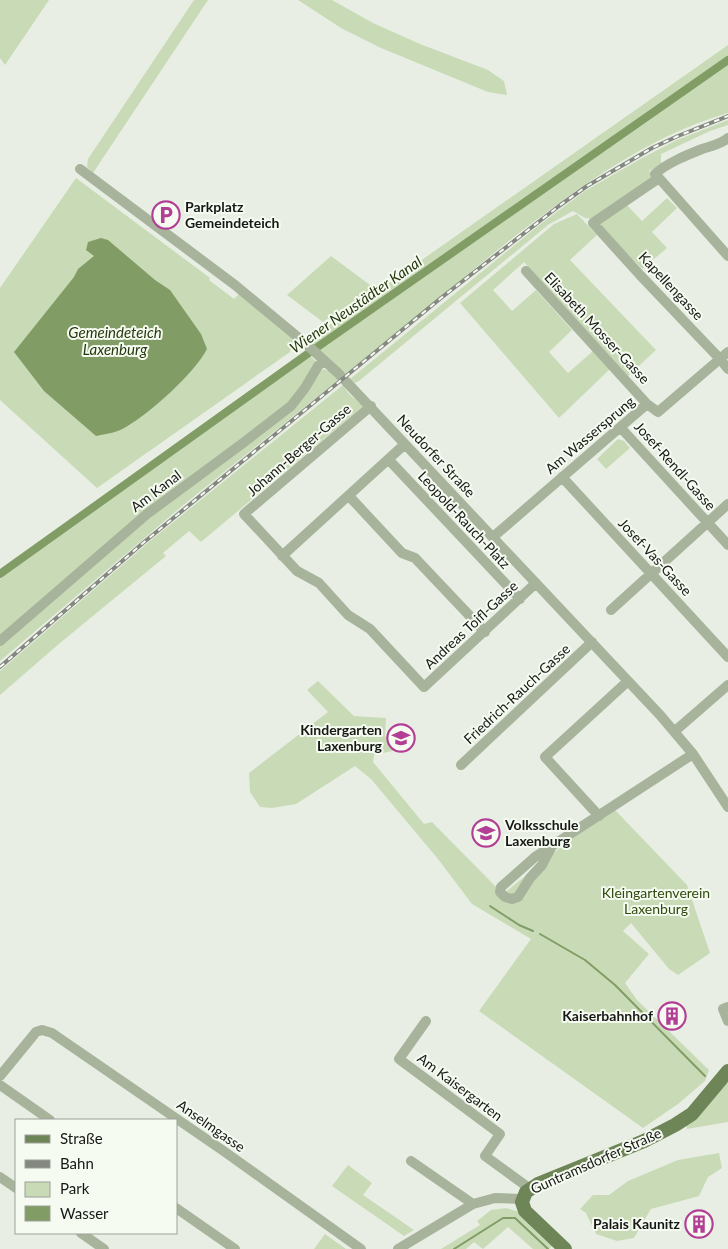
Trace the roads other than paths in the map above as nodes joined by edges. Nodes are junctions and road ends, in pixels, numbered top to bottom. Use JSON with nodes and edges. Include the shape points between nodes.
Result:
{"nodes":[{"id":1,"x":726,"y":142,"type":"edge"},
{"id":2,"x":80,"y":169,"type":"dead end"},
{"id":3,"x":659,"y":178,"type":"junction"},
{"id":4,"x":728,"y":256,"type":"edge"},
{"id":5,"x":526,"y":271,"type":"dead end"},
{"id":6,"x":724,"y":355,"type":"edge"},
{"id":7,"x":320,"y":357,"type":"junction"},
{"id":8,"x":728,"y":369,"type":"edge"},
{"id":9,"x":647,"y":404,"type":"junction"},
{"id":10,"x":371,"y":406,"type":"junction"},
{"id":11,"x":621,"y":428,"type":"junction"},
{"id":12,"x":405,"y":444,"type":"junction"},
{"id":13,"x":389,"y":460,"type":"junction"},
{"id":14,"x":562,"y":477,"type":"junction"},
{"id":15,"x":349,"y":496,"type":"junction"},
{"id":16,"x":728,"y":504,"type":"edge"},
{"id":17,"x":707,"y":523,"type":"junction"},
{"id":18,"x":493,"y":537,"type":"junction"},
{"id":19,"x":728,"y":545,"type":"edge"},
{"id":20,"x":282,"y":556,"type":"junction"},
{"id":21,"x":652,"y":574,"type":"junction"},
{"id":22,"x":536,"y":583,"type":"junction"},
{"id":23,"x":520,"y":599,"type":"junction"},
{"id":24,"x":611,"y":610,"type":"dead end"},
{"id":25,"x":485,"y":632,"type":"junction"},
{"id":26,"x":0,"y":641,"type":"edge"},
{"id":27,"x":592,"y":642,"type":"junction"},
{"id":28,"x":728,"y":657,"type":"edge"},
{"id":29,"x":628,"y":681,"type":"junction"},
{"id":30,"x":728,"y":685,"type":"edge"},
{"id":31,"x":675,"y":731,"type":"junction"},
{"id":32,"x":693,"y":754,"type":"junction"},
{"id":33,"x":461,"y":765,"type":"dead end"},
{"id":34,"x":724,"y":792,"type":"edge"},
{"id":35,"x":728,"y":807,"type":"edge"},
{"id":36,"x":599,"y":816,"type":"junction"},
{"id":37,"x":550,"y":848,"type":"junction"},
{"id":38,"x":727,"y":1007,"type":"edge"},
{"id":39,"x":426,"y":1021,"type":"dead end"},
{"id":40,"x":728,"y":1021,"type":"edge"},
{"id":41,"x":728,"y":1071,"type":"edge"},
{"id":42,"x":0,"y":1076,"type":"edge"},
{"id":43,"x":0,"y":1085,"type":"edge"},
{"id":44,"x":49,"y":1119,"type":"edge"},
{"id":45,"x":176,"y":1119,"type":"edge"},
{"id":46,"x":178,"y":1121,"type":"edge"},
{"id":47,"x":412,"y":1161,"type":"dead end"},
{"id":48,"x":0,"y":1177,"type":"edge"},
{"id":49,"x":15,"y":1187,"type":"edge"},
{"id":50,"x":526,"y":1194,"type":"junction"},
{"id":51,"x":473,"y":1204,"type":"junction"},
{"id":52,"x":178,"y":1209,"type":"edge"},
{"id":53,"x":82,"y":1234,"type":"edge"},
{"id":54,"x":104,"y":1249,"type":"edge"},
{"id":55,"x":235,"y":1249,"type":"edge"},
{"id":56,"x":361,"y":1249,"type":"edge"},
{"id":57,"x":398,"y":1249,"type":"edge"},
{"id":58,"x":565,"y":1249,"type":"edge"}],
"edges":[{"from":1,"to":3,"type":"street","via":[[660,168],[655,174]]},
{"from":2,"to":7,"type":"street","name":"Neudorfer Straße","via":[[235,285]]},
{"from":3,"to":4,"type":"street"},
{"from":3,"to":6,"type":"street","name":"Kapellengasse","via":[[594,223],[640,275]]},
{"from":5,"to":9,"type":"street","name":"Elisabeth Mosser-Gasse"},
{"from":6,"to":8,"type":"street","name":"Kapellengasse"},
{"from":6,"to":9,"type":"street","name":"Am Wassersprung","via":[[658,412]]},
{"from":7,"to":10,"type":"street","name":"Neudorfer Straße"},
{"from":7,"to":26,"type":"street","name":"Am Kanal","via":[[305,388],[291,406],[147,514]]},
{"from":9,"to":11,"type":"street","name":"Am Wassersprung"},
{"from":10,"to":12,"type":"street","name":"Neudorfer Straße"},
{"from":10,"to":20,"type":"street","name":"Johann-Berger-Gasse","via":[[244,514]]},
{"from":11,"to":14,"type":"street","name":"Am Wassersprung"},
{"from":11,"to":17,"type":"street","name":"Josef-Rendl-Gasse"},
{"from":12,"to":13,"type":"street"},
{"from":12,"to":18,"type":"street","name":"Neudorfer Straße"},
{"from":13,"to":15,"type":"street"},
{"from":13,"to":23,"type":"street","name":"Leopold-Rauch-Platz"},
{"from":14,"to":18,"type":"street","name":"Am Wassersprung"},
{"from":14,"to":21,"type":"street","name":"Josef-Vas-Gasse"},
{"from":15,"to":20,"type":"street"},
{"from":15,"to":25,"type":"street","via":[[402,553],[415,558]]},
{"from":16,"to":17,"type":"street"},
{"from":17,"to":19,"type":"street","name":"Josef-Rendl-Gasse"},
{"from":17,"to":21,"type":"street"},
{"from":18,"to":22,"type":"street","name":"Neudorfer Straße"},
{"from":20,"to":25,"type":"street","name":"Andreas Toifl-Gasse","via":[[297,571],[319,583],[348,615],[370,629],[424,687]]},
{"from":21,"to":24,"type":"street"},
{"from":21,"to":28,"type":"street","name":"Josef-Vas-Gasse"},
{"from":22,"to":23,"type":"street","name":"Andreas Toifl-Gasse"},
{"from":22,"to":27,"type":"street","name":"Neudorfer Straße"},
{"from":23,"to":25,"type":"street","name":"Andreas Toifl-Gasse"},
{"from":27,"to":29,"type":"street","name":"Neudorfer Straße"},
{"from":27,"to":33,"type":"street","name":"Friedrich-Rauch-Gasse"},
{"from":29,"to":31,"type":"street","name":"Neudorfer Straße"},
{"from":29,"to":36,"type":"street","via":[[545,757]]},
{"from":30,"to":31,"type":"street"},
{"from":31,"to":32,"type":"street","name":"Neudorfer Straße"},
{"from":32,"to":34,"type":"street","name":"Neudorfer Straße"},
{"from":32,"to":36,"type":"street"},
{"from":34,"to":35,"type":"street","name":"Neudorfer Straße"},
{"from":36,"to":37,"type":"street"},
{"from":37,"to":37,"type":"street","via":[[542,865],[518,897],[504,897],[501,887]]},
{"from":38,"to":40,"type":"street","via":[[723,1009]]},
{"from":39,"to":50,"type":"street","name":"Am Kaisergarten","via":[[399,1059],[500,1134],[485,1156]]},
{"from":41,"to":50,"type":"main road","name":"Guntramsdorfer Straße","via":[[692,1114],[676,1125]]},
{"from":42,"to":45,"type":"street","name":"Anselmgasse","via":[[36,1032],[42,1030],[52,1033]]},
{"from":43,"to":44,"type":"street"},
{"from":46,"to":56,"type":"street","name":"Anselmgasse"},
{"from":47,"to":51,"type":"street"},
{"from":48,"to":49,"type":"street"},
{"from":50,"to":51,"type":"street","name":"Guntramsdorfer Straße"},
{"from":50,"to":58,"type":"main road","via":[[525,1211]]},
{"from":51,"to":57,"type":"street","name":"Guntramsdorfer Straße"},
{"from":52,"to":55,"type":"street"},
{"from":53,"to":54,"type":"street"}]}
